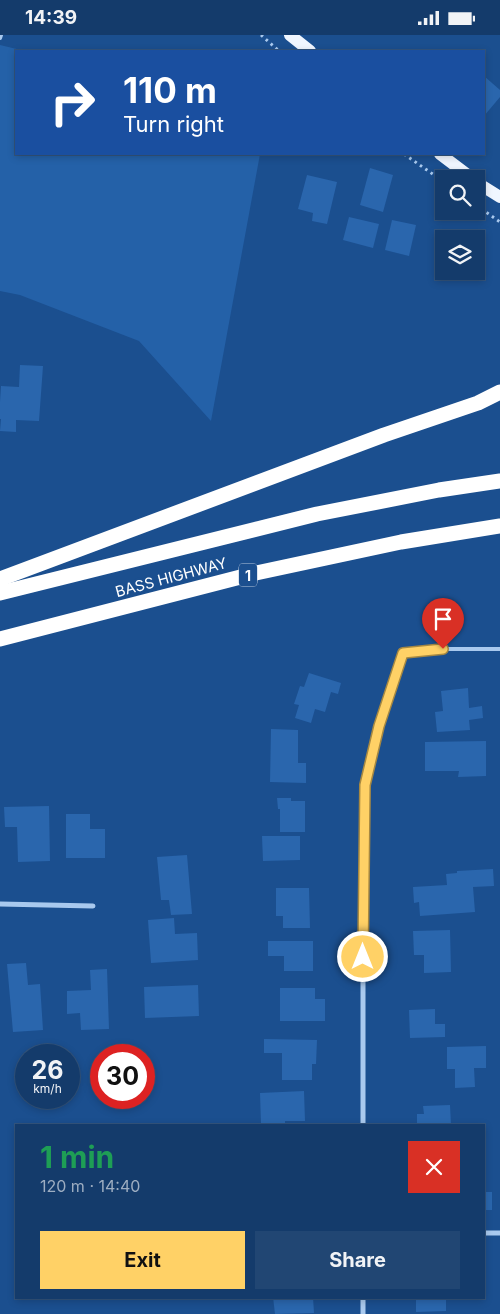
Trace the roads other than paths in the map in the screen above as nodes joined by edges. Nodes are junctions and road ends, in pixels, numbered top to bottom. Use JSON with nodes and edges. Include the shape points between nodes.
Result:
{"nodes":[{"id":1,"x":290,"y":35,"type":"edge"},
{"id":2,"x":309,"y":50,"type":"edge"},
{"id":3,"x":441,"y":155,"type":"edge"},
{"id":4,"x":461,"y":170,"type":"edge"},
{"id":5,"x":485,"y":187,"type":"edge"},
{"id":6,"x":500,"y":197,"type":"edge"},
{"id":7,"x":500,"y":392,"type":"edge"},
{"id":8,"x":500,"y":481,"type":"edge"},
{"id":9,"x":500,"y":525,"type":"edge"},
{"id":10,"x":0,"y":579,"type":"edge"},
{"id":11,"x":0,"y":593,"type":"edge"},
{"id":12,"x":0,"y":639,"type":"edge"},
{"id":13,"x":500,"y":649,"type":"edge"},
{"id":14,"x":403,"y":653,"type":"joint"},
{"id":15,"x":0,"y":904,"type":"edge"},
{"id":16,"x":93,"y":907,"type":"dead end"},
{"id":17,"x":363,"y":1124,"type":"edge"},
{"id":18,"x":485,"y":1233,"type":"edge"},
{"id":19,"x":500,"y":1233,"type":"edge"},
{"id":20,"x":363,"y":1299,"type":"edge"},
{"id":21,"x":363,"y":1314,"type":"edge"}],
"edges":[{"from":1,"to":2,"type":"main road"},
{"from":3,"to":4,"type":"main road"},
{"from":5,"to":6,"type":"main road"},
{"from":7,"to":10,"type":"highway","via":[[478,403]]},
{"from":8,"to":11,"type":"highway","name":"BASS HIGHWAY","via":[[317,514]]},
{"from":9,"to":12,"type":"highway","name":"BASS HIGHWAY","number":"1","via":[[256,573]]},
{"from":13,"to":14,"type":"lane"},
{"from":14,"to":17,"type":"street","via":[[379,726],[365,785]]},
{"from":15,"to":16,"type":"street"},
{"from":18,"to":19,"type":"street"},
{"from":20,"to":21,"type":"street"}]}
